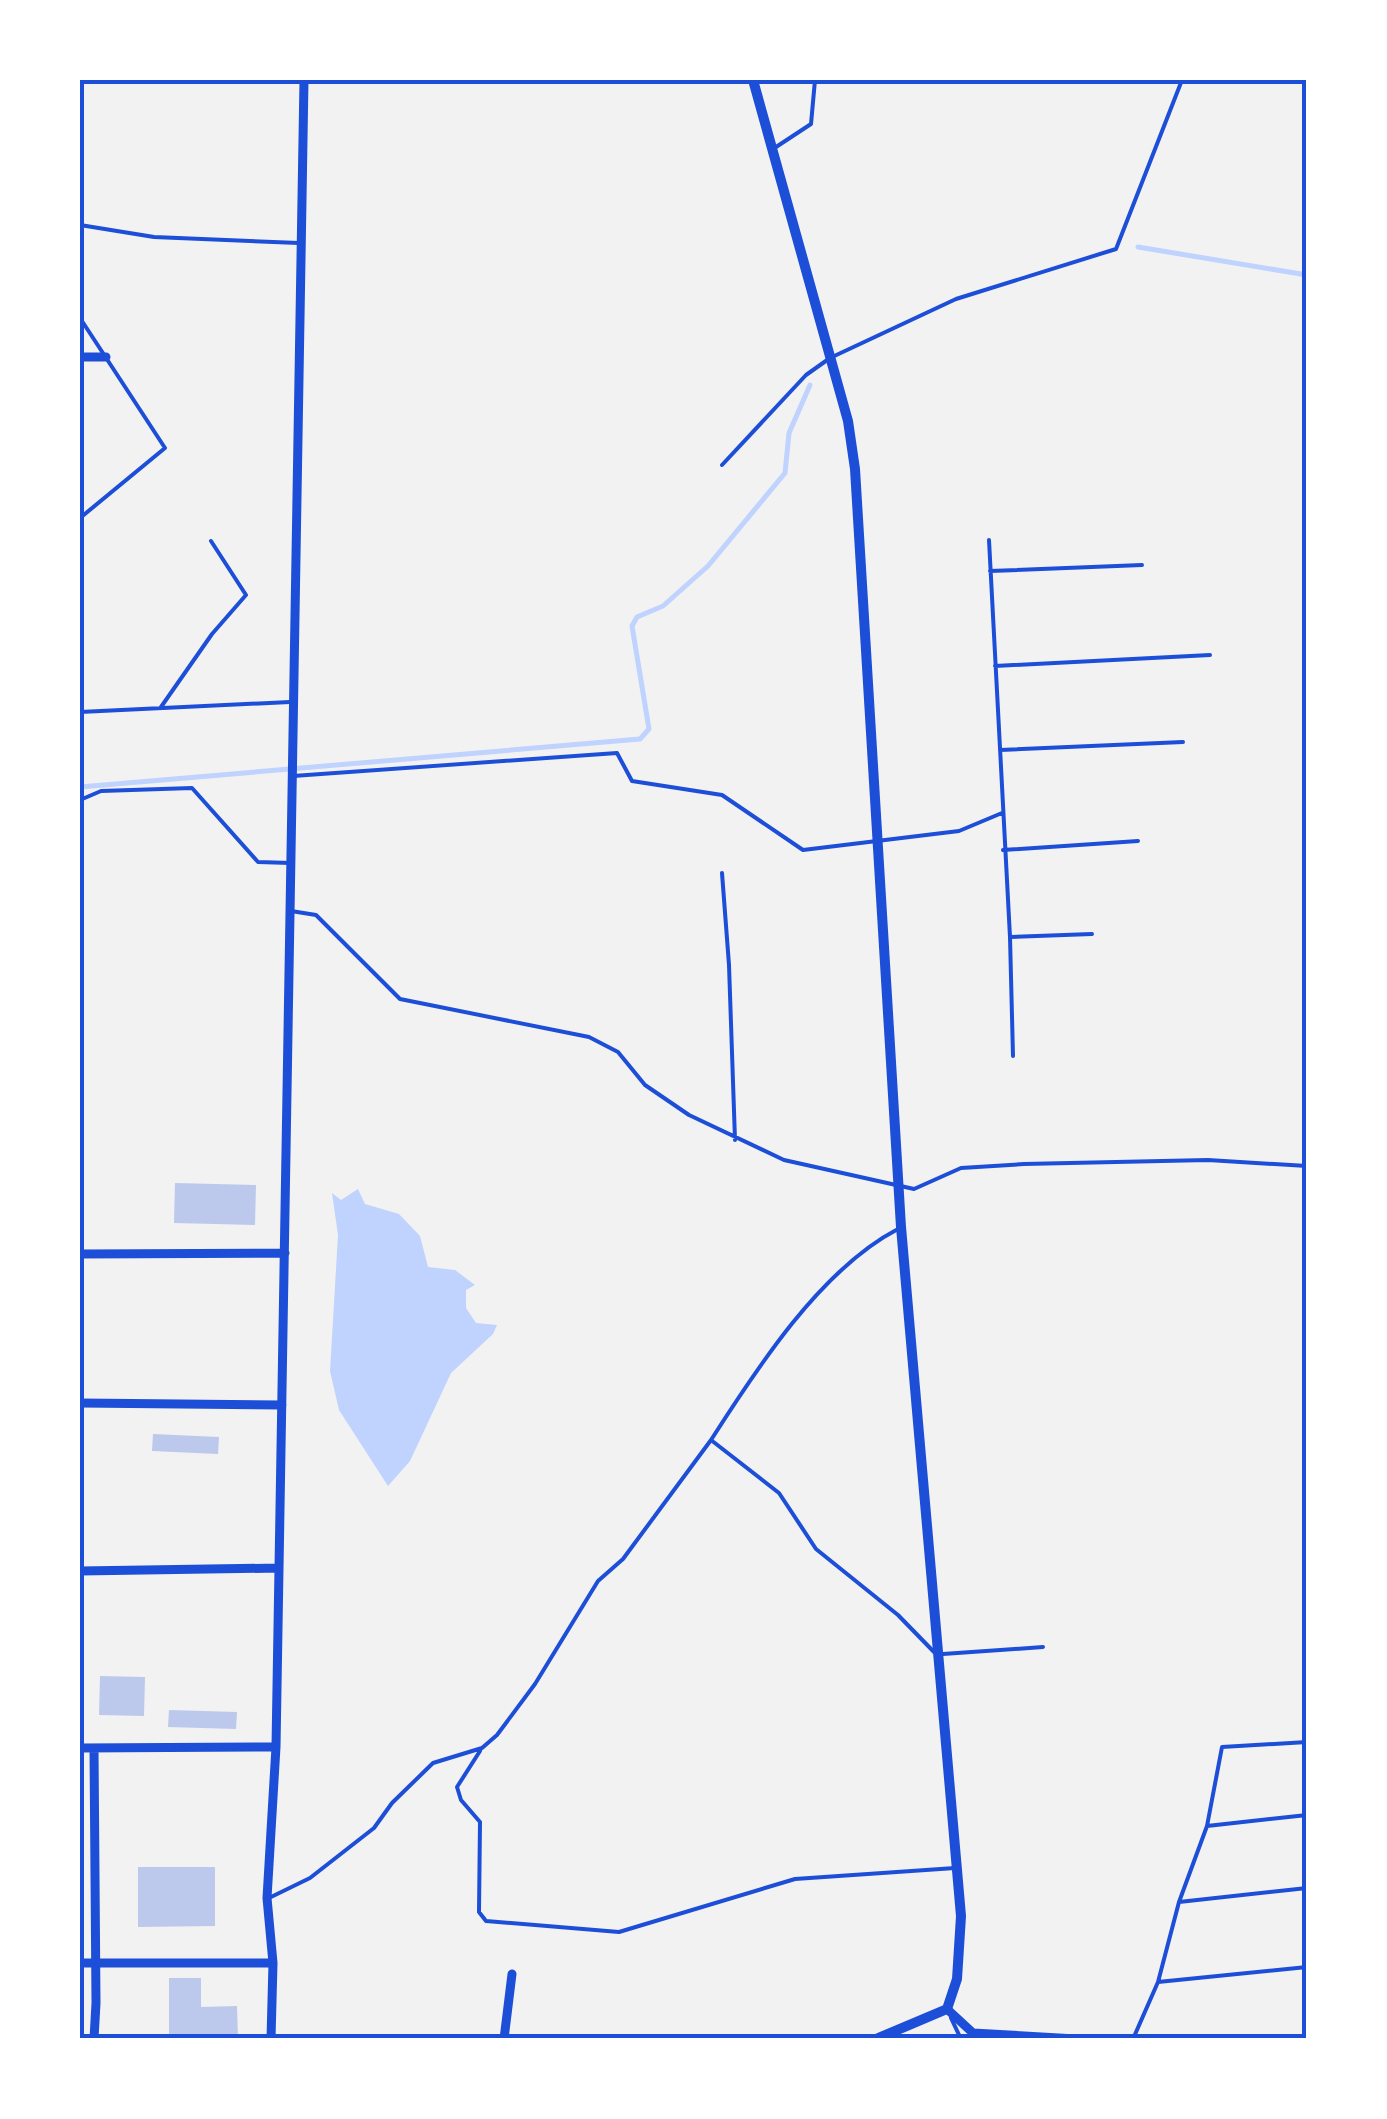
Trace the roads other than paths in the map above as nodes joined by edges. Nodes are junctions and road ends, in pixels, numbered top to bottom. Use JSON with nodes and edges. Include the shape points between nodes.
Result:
{"nodes":[{"id":1,"x":304,"y":80,"type":"edge"},
{"id":2,"x":753,"y":80,"type":"edge"},
{"id":3,"x":814,"y":80,"type":"edge"},
{"id":4,"x":1182,"y":80,"type":"edge"},
{"id":5,"x":772,"y":149,"type":"junction"},
{"id":6,"x":80,"y":225,"type":"edge"},
{"id":7,"x":302,"y":244,"type":"junction"},
{"id":8,"x":80,"y":318,"type":"edge"},
{"id":9,"x":80,"y":358,"type":"edge"},
{"id":10,"x":106,"y":358,"type":"junction"},
{"id":11,"x":830,"y":358,"type":"junction"},
{"id":12,"x":722,"y":465,"type":"dead end"},
{"id":13,"x":80,"y":518,"type":"edge"},
{"id":14,"x":989,"y":540,"type":"dead end"},
{"id":15,"x":211,"y":541,"type":"dead end"},
{"id":16,"x":1142,"y":565,"type":"dead end"},
{"id":17,"x":990,"y":571,"type":"junction"},
{"id":18,"x":1210,"y":656,"type":"dead end"},
{"id":19,"x":995,"y":666,"type":"junction"},
{"id":20,"x":294,"y":702,"type":"junction"},
{"id":21,"x":160,"y":708,"type":"junction"},
{"id":22,"x":80,"y":712,"type":"edge"},
{"id":23,"x":1183,"y":742,"type":"dead end"},
{"id":24,"x":1000,"y":750,"type":"junction"},
{"id":25,"x":293,"y":776,"type":"junction"},
{"id":26,"x":80,"y":800,"type":"edge"},
{"id":27,"x":1002,"y":813,"type":"junction"},
{"id":28,"x":1138,"y":841,"type":"dead end"},
{"id":29,"x":879,"y":842,"type":"junction"},
{"id":30,"x":1003,"y":850,"type":"junction"},
{"id":31,"x":291,"y":863,"type":"junction"},
{"id":32,"x":722,"y":873,"type":"dead end"},
{"id":33,"x":290,"y":910,"type":"junction"},
{"id":34,"x":1092,"y":934,"type":"dead end"},
{"id":35,"x":1010,"y":937,"type":"junction"},
{"id":36,"x":1013,"y":1056,"type":"dead end"},
{"id":37,"x":735,"y":1140,"type":"junction"},
{"id":38,"x":1307,"y":1166,"type":"edge"},
{"id":39,"x":899,"y":1185,"type":"junction"},
{"id":40,"x":902,"y":1227,"type":"junction"},
{"id":41,"x":80,"y":1254,"type":"edge"},
{"id":42,"x":285,"y":1254,"type":"junction"},
{"id":43,"x":80,"y":1403,"type":"edge"},
{"id":44,"x":282,"y":1404,"type":"junction"},
{"id":45,"x":710,"y":1440,"type":"junction"},
{"id":46,"x":279,"y":1568,"type":"junction"},
{"id":47,"x":80,"y":1570,"type":"edge"},
{"id":48,"x":1042,"y":1647,"type":"dead end"},
{"id":49,"x":937,"y":1654,"type":"junction"},
{"id":50,"x":1307,"y":1742,"type":"edge"},
{"id":51,"x":276,"y":1747,"type":"junction"},
{"id":52,"x":80,"y":1748,"type":"edge"},
{"id":53,"x":94,"y":1748,"type":"junction"},
{"id":54,"x":482,"y":1748,"type":"junction"},
{"id":55,"x":1307,"y":1815,"type":"edge"},
{"id":56,"x":1207,"y":1826,"type":"junction"},
{"id":57,"x":955,"y":1868,"type":"junction"},
{"id":58,"x":1307,"y":1888,"type":"edge"},
{"id":59,"x":267,"y":1898,"type":"junction"},
{"id":60,"x":1180,"y":1902,"type":"junction"},
{"id":61,"x":80,"y":1963,"type":"edge"},
{"id":62,"x":96,"y":1963,"type":"junction"},
{"id":63,"x":272,"y":1963,"type":"junction"},
{"id":64,"x":1307,"y":1968,"type":"edge"},
{"id":65,"x":512,"y":1974,"type":"dead end"},
{"id":66,"x":1158,"y":1982,"type":"junction"},
{"id":67,"x":946,"y":2010,"type":"junction"},
{"id":68,"x":94,"y":2039,"type":"edge"},
{"id":69,"x":271,"y":2039,"type":"edge"},
{"id":70,"x":504,"y":2039,"type":"edge"},
{"id":71,"x":876,"y":2039,"type":"edge"},
{"id":72,"x":962,"y":2039,"type":"edge"},
{"id":73,"x":1076,"y":2039,"type":"edge"},
{"id":74,"x":1133,"y":2039,"type":"edge"}],
"edges":[{"from":1,"to":7,"type":"street"},
{"from":2,"to":5,"type":"street"},
{"from":3,"to":5,"type":"lane","via":[[811,124]]},
{"from":4,"to":11,"type":"lane","via":[[1116,249],[956,299]]},
{"from":5,"to":11,"type":"street"},
{"from":6,"to":7,"type":"lane","via":[[154,237]]},
{"from":7,"to":20,"type":"street"},
{"from":8,"to":10,"type":"lane"},
{"from":9,"to":10,"type":"street"},
{"from":10,"to":13,"type":"lane","via":[[165,448]]},
{"from":11,"to":12,"type":"lane"},
{"from":11,"to":29,"type":"street","via":[[855,470]]},
{"from":14,"to":17,"type":"lane"},
{"from":15,"to":21,"type":"lane","via":[[246,595]]},
{"from":16,"to":17,"type":"lane"},
{"from":17,"to":19,"type":"lane"},
{"from":18,"to":19,"type":"lane"},
{"from":19,"to":24,"type":"lane"},
{"from":20,"to":21,"type":"lane"},
{"from":20,"to":25,"type":"street"},
{"from":21,"to":22,"type":"lane"},
{"from":23,"to":24,"type":"lane"},
{"from":24,"to":27,"type":"lane"},
{"from":25,"to":29,"type":"lane","via":[[617,753],[632,781],[722,795],[803,850]]},
{"from":25,"to":31,"type":"street"},
{"from":26,"to":31,"type":"lane","via":[[101,791],[192,788],[258,862]]},
{"from":27,"to":29,"type":"lane","via":[[959,831]]},
{"from":27,"to":30,"type":"lane"},
{"from":28,"to":30,"type":"lane"},
{"from":29,"to":39,"type":"street"},
{"from":30,"to":35,"type":"lane"},
{"from":31,"to":33,"type":"street"},
{"from":32,"to":37,"type":"lane"},
{"from":33,"to":37,"type":"lane","via":[[316,915],[400,999],[589,1038],[618,1052],[645,1085]]},
{"from":33,"to":42,"type":"street"},
{"from":34,"to":35,"type":"lane"},
{"from":35,"to":36,"type":"lane"},
{"from":37,"to":39,"type":"lane","via":[[784,1160]]},
{"from":38,"to":39,"type":"lane","via":[[1208,1160],[1024,1164],[960,1168],[914,1189]]},
{"from":39,"to":40,"type":"street"},
{"from":40,"to":45,"type":"lane","via":[[814,1297]]},
{"from":40,"to":49,"type":"street"},
{"from":41,"to":42,"type":"street"},
{"from":42,"to":44,"type":"street"},
{"from":43,"to":44,"type":"street"},
{"from":44,"to":46,"type":"street"},
{"from":45,"to":49,"type":"lane","via":[[779,1492],[816,1549]]},
{"from":45,"to":54,"type":"lane","via":[[623,1560],[598,1581],[517,1710]]},
{"from":46,"to":47,"type":"street"},
{"from":46,"to":51,"type":"street"},
{"from":48,"to":49,"type":"lane"},
{"from":49,"to":57,"type":"street"},
{"from":50,"to":56,"type":"lane","via":[[1222,1747]]},
{"from":51,"to":53,"type":"street"},
{"from":51,"to":59,"type":"street"},
{"from":52,"to":53,"type":"street"},
{"from":53,"to":62,"type":"street"},
{"from":54,"to":57,"type":"lane","via":[[457,1787],[480,1822],[478,1912],[486,1922],[619,1932],[795,1878]]},
{"from":54,"to":59,"type":"lane","via":[[434,1763],[374,1828],[310,1878]]},
{"from":55,"to":56,"type":"lane"},
{"from":56,"to":60,"type":"lane"},
{"from":57,"to":67,"type":"street","via":[[959,1962]]},
{"from":58,"to":60,"type":"lane"},
{"from":59,"to":63,"type":"street"},
{"from":60,"to":66,"type":"lane"},
{"from":61,"to":62,"type":"street"},
{"from":62,"to":63,"type":"street"},
{"from":62,"to":68,"type":"street"},
{"from":63,"to":69,"type":"street"},
{"from":64,"to":66,"type":"lane"},
{"from":65,"to":70,"type":"street"},
{"from":66,"to":74,"type":"lane"},
{"from":67,"to":71,"type":"street"},
{"from":67,"to":72,"type":"lane"},
{"from":67,"to":73,"type":"street","via":[[973,2033]]}]}
